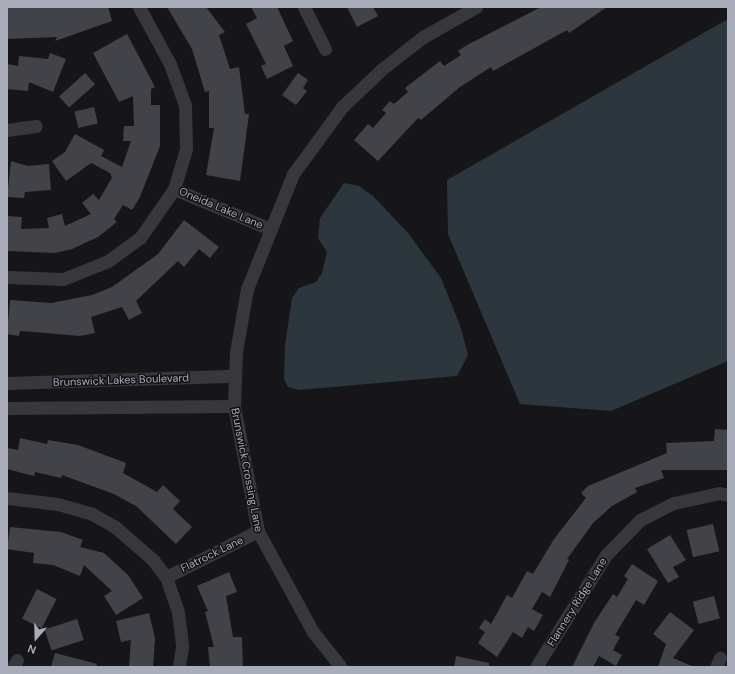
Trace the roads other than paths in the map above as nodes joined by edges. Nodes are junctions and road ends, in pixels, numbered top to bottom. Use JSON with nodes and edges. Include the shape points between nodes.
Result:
{"nodes":[{"id":1,"x":139,"y":7,"type":"edge"},
{"id":2,"x":304,"y":7,"type":"edge"},
{"id":3,"x":476,"y":7,"type":"edge"},
{"id":4,"x":325,"y":49,"type":"dead end"},
{"id":5,"x":36,"y":126,"type":"dead end"},
{"id":6,"x":7,"y":130,"type":"edge"},
{"id":7,"x":174,"y":189,"type":"junction"},
{"id":8,"x":268,"y":228,"type":"junction"},
{"id":9,"x":7,"y":277,"type":"edge"},
{"id":10,"x":235,"y":376,"type":"junction"},
{"id":11,"x":7,"y":383,"type":"edge"},
{"id":12,"x":234,"y":406,"type":"junction"},
{"id":13,"x":7,"y":408,"type":"edge"},
{"id":14,"x":728,"y":495,"type":"edge"},
{"id":15,"x":7,"y":498,"type":"edge"},
{"id":16,"x":258,"y":531,"type":"junction"},
{"id":17,"x":166,"y":577,"type":"junction"},
{"id":18,"x":179,"y":667,"type":"edge"},
{"id":19,"x":341,"y":667,"type":"edge"},
{"id":20,"x":536,"y":667,"type":"edge"}],
"edges":[{"from":1,"to":7,"type":"street","via":[[170,64],[185,105],[186,149]]},
{"from":2,"to":4,"type":"street"},
{"from":3,"to":8,"type":"street","name":"Brunswick Crossing Lane","via":[[423,37],[382,69],[342,107],[293,174]]},
{"from":5,"to":6,"type":"street"},
{"from":7,"to":8,"type":"street","name":"Oneida Lake Lane"},
{"from":7,"to":9,"type":"street","via":[[140,238],[108,261],[63,280]]},
{"from":8,"to":10,"type":"street","name":"Brunswick Crossing Lane","via":[[247,289]]},
{"from":10,"to":11,"type":"street","name":"Brunswick Lakes Boulevard"},
{"from":10,"to":12,"type":"street","name":"Brunswick Crossing Lane"},
{"from":12,"to":13,"type":"street"},
{"from":12,"to":16,"type":"street","name":"Brunswick Crossing Lane"},
{"from":14,"to":20,"type":"street","name":"Flannery Ridge Lane","via":[[719,493],[674,503],[640,520],[606,555]]},
{"from":15,"to":17,"type":"street","via":[[58,504],[92,514],[132,540]]},
{"from":16,"to":17,"type":"street","name":"Flatrock Lane"},
{"from":16,"to":19,"type":"street","name":"Brunswick Crossing Lane","via":[[313,632]]},
{"from":17,"to":18,"type":"street","via":[[178,612],[182,647]]}]}
